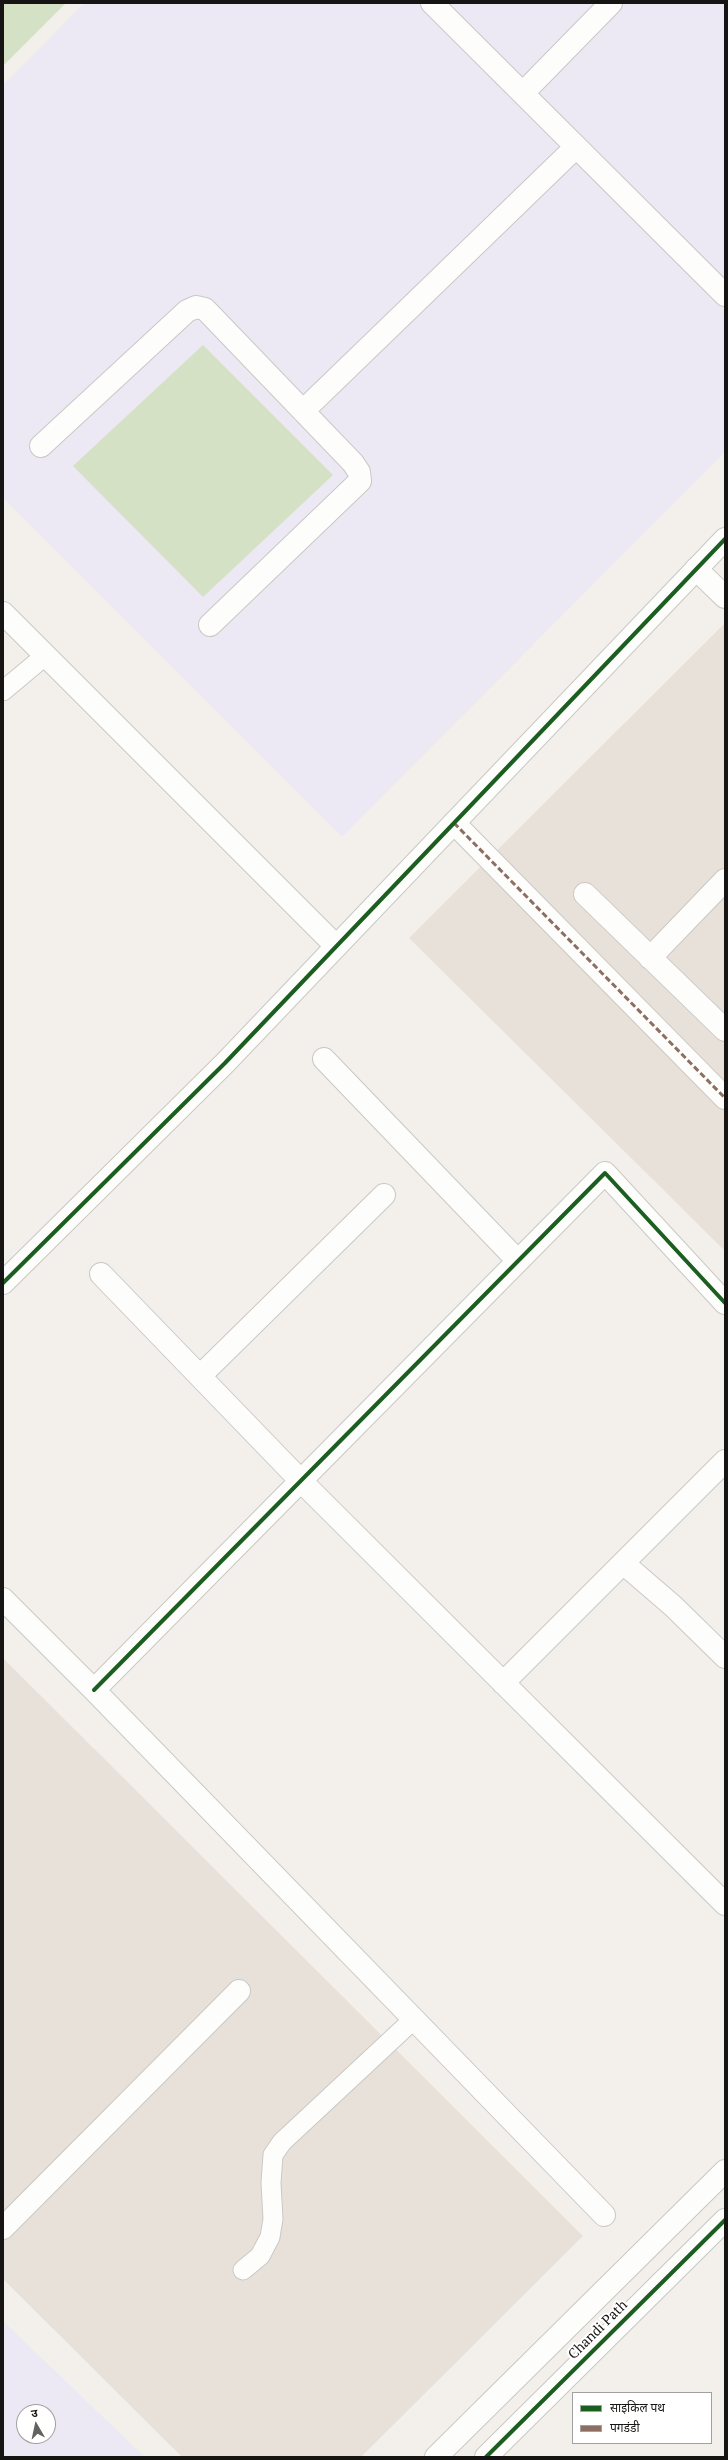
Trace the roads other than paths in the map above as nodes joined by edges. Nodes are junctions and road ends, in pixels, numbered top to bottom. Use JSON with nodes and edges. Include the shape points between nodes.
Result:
{"nodes":[{"id":1,"x":432,"y":3,"type":"edge"},
{"id":2,"x":611,"y":3,"type":"edge"},
{"id":3,"x":523,"y":93,"type":"junction"},
{"id":4,"x":576,"y":146,"type":"junction"},
{"id":5,"x":725,"y":295,"type":"edge"},
{"id":6,"x":304,"y":412,"type":"junction"},
{"id":7,"x":41,"y":446,"type":"dead end"},
{"id":8,"x":725,"y":539,"type":"edge"},
{"id":9,"x":696,"y":569,"type":"junction"},
{"id":10,"x":725,"y":597,"type":"edge"},
{"id":11,"x":4,"y":616,"type":"edge"},
{"id":12,"x":210,"y":625,"type":"dead end"},
{"id":13,"x":46,"y":655,"type":"junction"},
{"id":14,"x":3,"y":691,"type":"edge"},
{"id":15,"x":454,"y":822,"type":"junction"},
{"id":16,"x":725,"y":880,"type":"edge"},
{"id":17,"x":585,"y":894,"type":"dead end"},
{"id":18,"x":336,"y":946,"type":"junction"},
{"id":19,"x":650,"y":958,"type":"junction"},
{"id":20,"x":725,"y":1030,"type":"edge"},
{"id":21,"x":324,"y":1059,"type":"dead end"},
{"id":22,"x":725,"y":1098,"type":"edge"},
{"id":23,"x":384,"y":1195,"type":"dead end"},
{"id":24,"x":518,"y":1261,"type":"junction"},
{"id":25,"x":101,"y":1274,"type":"dead end"},
{"id":26,"x":3,"y":1284,"type":"edge"},
{"id":27,"x":725,"y":1303,"type":"edge"},
{"id":28,"x":200,"y":1376,"type":"junction"},
{"id":29,"x":725,"y":1461,"type":"edge"},
{"id":30,"x":301,"y":1481,"type":"junction"},
{"id":31,"x":623,"y":1563,"type":"junction"},
{"id":32,"x":3,"y":1599,"type":"edge"},
{"id":33,"x":725,"y":1657,"type":"edge"},
{"id":34,"x":503,"y":1683,"type":"junction"},
{"id":35,"x":94,"y":1690,"type":"junction"},
{"id":36,"x":725,"y":1904,"type":"edge"},
{"id":37,"x":239,"y":1991,"type":"dead end"},
{"id":38,"x":414,"y":2019,"type":"junction"},
{"id":39,"x":725,"y":2171,"type":"edge"},
{"id":40,"x":604,"y":2215,"type":"dead end"},
{"id":41,"x":725,"y":2220,"type":"edge"},
{"id":42,"x":3,"y":2228,"type":"edge"},
{"id":43,"x":243,"y":2270,"type":"dead end"},
{"id":44,"x":436,"y":2457,"type":"edge"},
{"id":45,"x":486,"y":2457,"type":"edge"}],
"edges":[{"from":1,"to":3,"type":"street"},
{"from":2,"to":3,"type":"street"},
{"from":3,"to":4,"type":"street"},
{"from":4,"to":5,"type":"street"},
{"from":4,"to":6,"type":"street"},
{"from":6,"to":7,"type":"street","via":[[205,309],[196,307],[187,311]]},
{"from":6,"to":12,"type":"street","via":[[352,463],[359,472],[360,481]]},
{"from":8,"to":9,"type":"street"},
{"from":9,"to":10,"type":"street"},
{"from":9,"to":15,"type":"street"},
{"from":11,"to":13,"type":"street"},
{"from":13,"to":14,"type":"lane"},
{"from":13,"to":18,"type":"street"},
{"from":15,"to":18,"type":"street"},
{"from":15,"to":22,"type":"street"},
{"from":16,"to":19,"type":"street"},
{"from":17,"to":19,"type":"street"},
{"from":18,"to":26,"type":"street","via":[[224,1063]]},
{"from":19,"to":20,"type":"street"},
{"from":21,"to":24,"type":"street"},
{"from":23,"to":28,"type":"street"},
{"from":24,"to":27,"type":"street","via":[[605,1174]]},
{"from":24,"to":30,"type":"street"},
{"from":25,"to":28,"type":"street"},
{"from":28,"to":30,"type":"street"},
{"from":29,"to":31,"type":"street"},
{"from":30,"to":34,"type":"street"},
{"from":30,"to":35,"type":"street"},
{"from":31,"to":33,"type":"street","via":[[673,1606]]},
{"from":31,"to":34,"type":"street"},
{"from":32,"to":35,"type":"street"},
{"from":34,"to":36,"type":"street"},
{"from":35,"to":38,"type":"street"},
{"from":37,"to":42,"type":"street"},
{"from":38,"to":40,"type":"street"},
{"from":38,"to":43,"type":"lane","via":[[282,2142],[273,2156],[273,2219],[270,2237],[260,2256]]},
{"from":39,"to":44,"type":"street","name":"Chandi Path"},
{"from":41,"to":45,"type":"street","name":"Chandi Path"}]}
